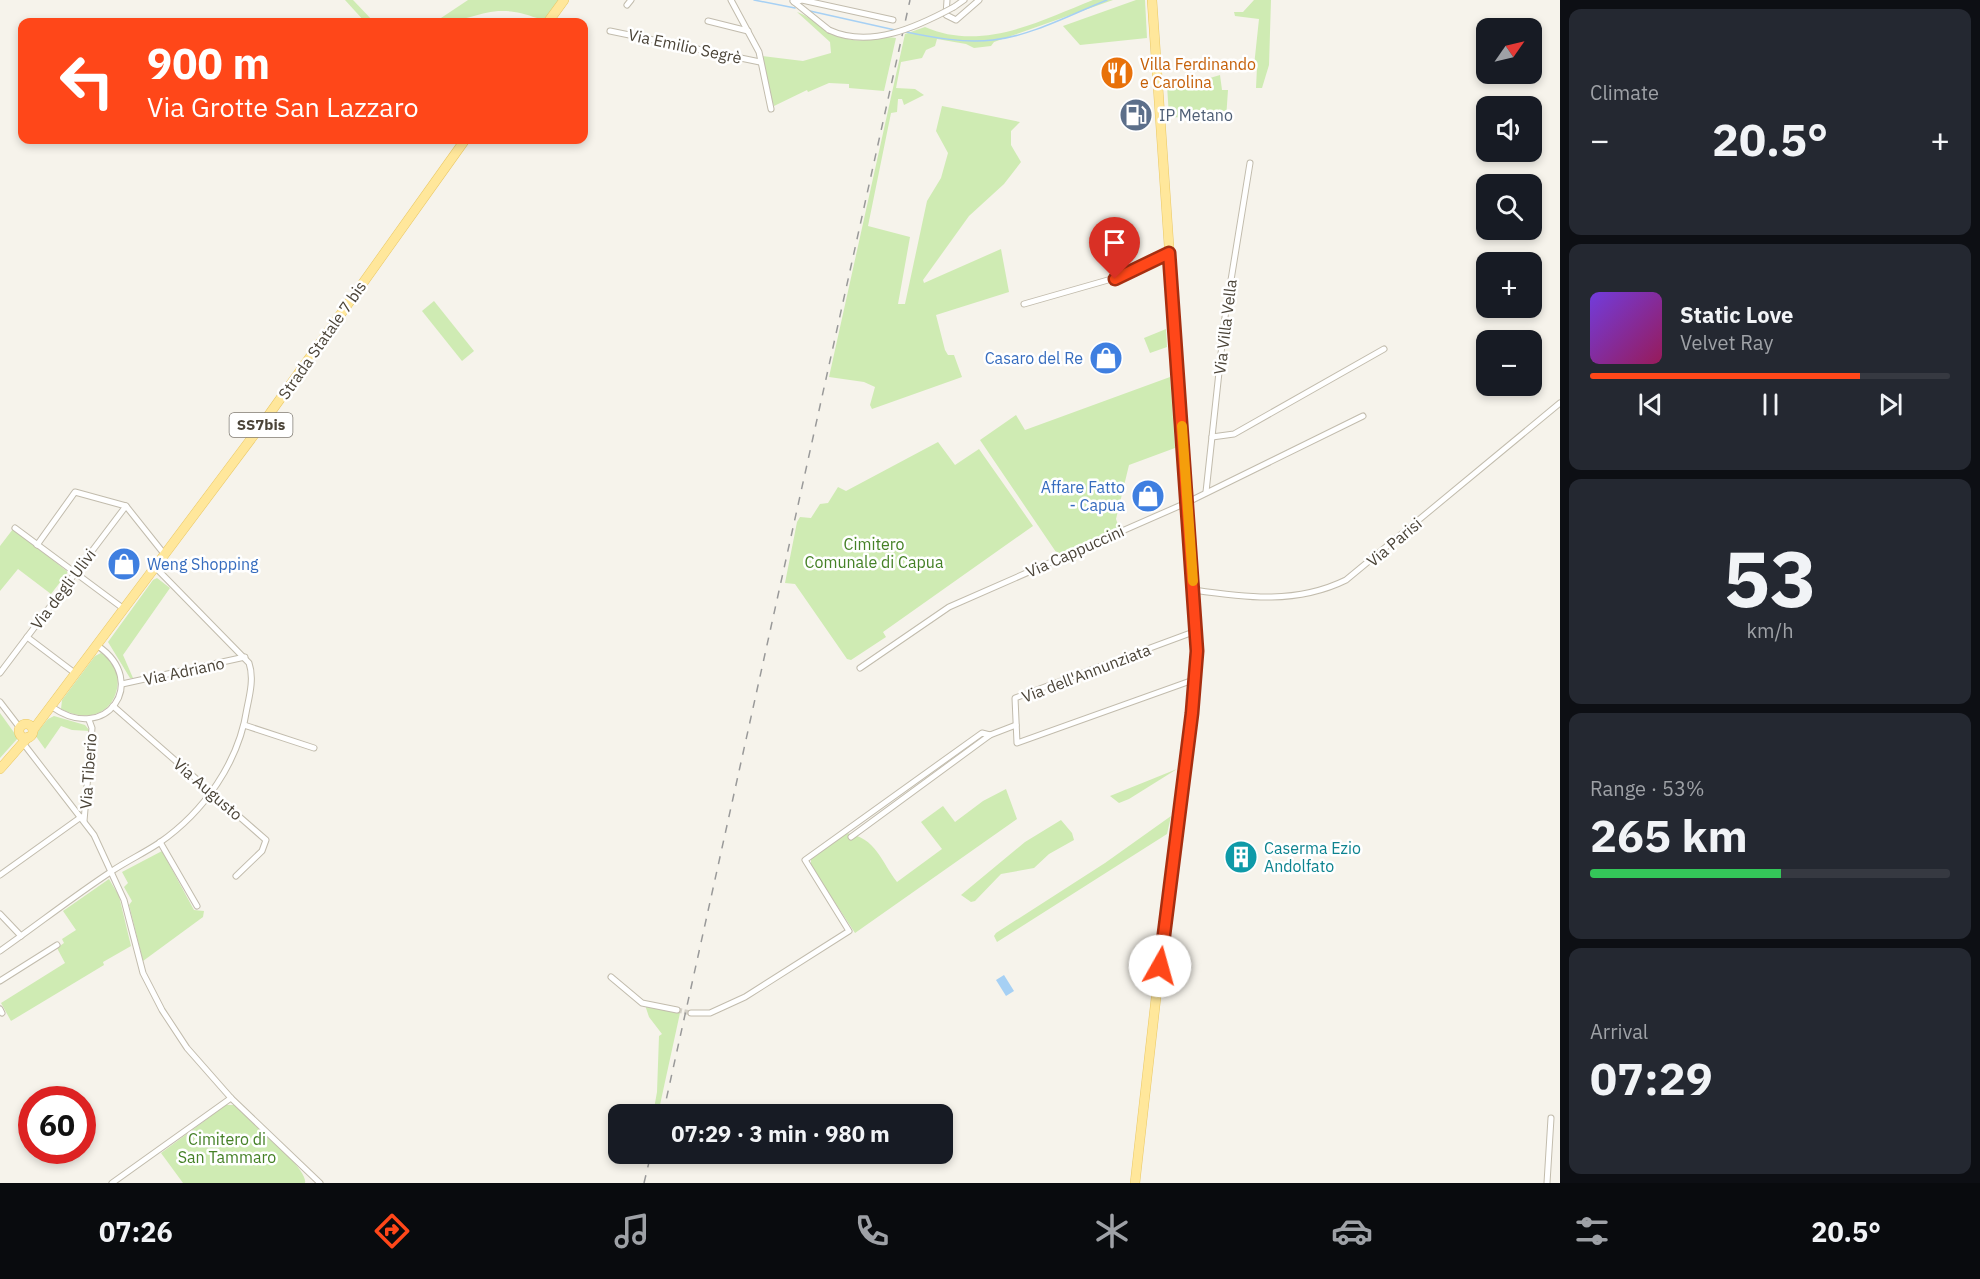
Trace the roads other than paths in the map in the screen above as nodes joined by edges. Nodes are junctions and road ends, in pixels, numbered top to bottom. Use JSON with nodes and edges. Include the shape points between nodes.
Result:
{"nodes":[{"id":1,"x":564,"y":0,"type":"edge"},
{"id":2,"x":731,"y":0,"type":"edge"},
{"id":3,"x":947,"y":0,"type":"edge"},
{"id":4,"x":964,"y":0,"type":"edge"},
{"id":5,"x":979,"y":0,"type":"edge"},
{"id":6,"x":1152,"y":0,"type":"edge"},
{"id":7,"x":793,"y":1,"type":"edge"},
{"id":8,"x":551,"y":18,"type":"edge"},
{"id":9,"x":893,"y":20,"type":"dead end"},
{"id":10,"x":708,"y":21,"type":"dead end"},
{"id":11,"x":610,"y":31,"type":"dead end"},
{"id":12,"x":748,"y":31,"type":"junction"},
{"id":13,"x":760,"y":62,"type":"junction"},
{"id":14,"x":771,"y":109,"type":"dead end"},
{"id":15,"x":462,"y":144,"type":"edge"},
{"id":16,"x":1250,"y":163,"type":"dead end"},
{"id":17,"x":1169,"y":253,"type":"junction"},
{"id":18,"x":1024,"y":303,"type":"dead end"},
{"id":19,"x":1384,"y":349,"type":"dead end"},
{"id":20,"x":1560,"y":403,"type":"edge"},
{"id":21,"x":1363,"y":416,"type":"dead end"},
{"id":22,"x":1212,"y":437,"type":"junction"},
{"id":23,"x":1206,"y":492,"type":"junction"},
{"id":24,"x":1186,"y":503,"type":"junction"},
{"id":25,"x":126,"y":506,"type":"junction"},
{"id":26,"x":15,"y":528,"type":"dead end"},
{"id":27,"x":37,"y":545,"type":"junction"},
{"id":28,"x":165,"y":555,"type":"junction"},
{"id":29,"x":156,"y":568,"type":"junction"},
{"id":30,"x":75,"y":573,"type":"junction"},
{"id":31,"x":1194,"y":590,"type":"junction"},
{"id":32,"x":125,"y":610,"type":"junction"},
{"id":33,"x":1196,"y":631,"type":"junction"},
{"id":34,"x":27,"y":637,"type":"junction"},
{"id":35,"x":98,"y":646,"type":"junction"},
{"id":36,"x":245,"y":657,"type":"junction"},
{"id":37,"x":860,"y":668,"type":"dead end"},
{"id":38,"x":0,"y":673,"type":"edge"},
{"id":39,"x":77,"y":675,"type":"junction"},
{"id":40,"x":1196,"y":679,"type":"junction"},
{"id":41,"x":122,"y":684,"type":"junction"},
{"id":42,"x":0,"y":702,"type":"edge"},
{"id":43,"x":113,"y":706,"type":"junction"},
{"id":44,"x":50,"y":710,"type":"junction"},
{"id":45,"x":89,"y":720,"type":"junction"},
{"id":46,"x":244,"y":725,"type":"junction"},
{"id":47,"x":1016,"y":725,"type":"junction"},
{"id":48,"x":24,"y":734,"type":"junction"},
{"id":49,"x":990,"y":735,"type":"junction"},
{"id":50,"x":314,"y":748,"type":"dead end"},
{"id":51,"x":0,"y":769,"type":"edge"},
{"id":52,"x":211,"y":792,"type":"junction"},
{"id":53,"x":83,"y":819,"type":"junction"},
{"id":54,"x":851,"y":837,"type":"dead end"},
{"id":55,"x":160,"y":842,"type":"junction"},
{"id":56,"x":112,"y":872,"type":"junction"},
{"id":57,"x":0,"y":875,"type":"edge"},
{"id":58,"x":236,"y":876,"type":"dead end"},
{"id":59,"x":197,"y":906,"type":"dead end"},
{"id":60,"x":0,"y":914,"type":"edge"},
{"id":61,"x":21,"y":936,"type":"junction"},
{"id":62,"x":57,"y":945,"type":"dead end"},
{"id":63,"x":0,"y":951,"type":"edge"},
{"id":64,"x":611,"y":977,"type":"dead end"},
{"id":65,"x":0,"y":981,"type":"edge"},
{"id":66,"x":677,"y":1010,"type":"tunnel mouth"},
{"id":67,"x":691,"y":1013,"type":"tunnel mouth"},
{"id":68,"x":231,"y":1098,"type":"junction"},
{"id":69,"x":1551,"y":1118,"type":"dead end"},
{"id":70,"x":112,"y":1183,"type":"edge"},
{"id":71,"x":320,"y":1183,"type":"edge"},
{"id":72,"x":1136,"y":1183,"type":"edge"},
{"id":73,"x":1546,"y":1183,"type":"edge"}],
"edges":[{"from":1,"to":8,"type":"main road"},
{"from":2,"to":12,"type":"street"},
{"from":3,"to":5,"type":"street","via":[[946,15],[956,20]]},
{"from":4,"to":7,"type":"street","bridge":true,"via":[[954,8],[878,37],[852,38],[829,30]]},
{"from":6,"to":17,"type":"main road"},
{"from":7,"to":9,"type":"street"},
{"from":10,"to":12,"type":"street","name":"Via Emilio Segrè"},
{"from":11,"to":13,"type":"street","name":"Via Emilio Segrè"},
{"from":12,"to":13,"type":"street"},
{"from":13,"to":14,"type":"street"},
{"from":15,"to":28,"type":"main road","name":"Strada Statale 7 bis","number":"SS7bis"},
{"from":16,"to":22,"type":"street","name":"Via Villa Vella","via":[[1223,329]]},
{"from":17,"to":18,"type":"street","via":[[1115,279]]},
{"from":17,"to":24,"type":"main road"},
{"from":19,"to":22,"type":"street","via":[[1234,434]]},
{"from":20,"to":31,"type":"street","name":"Via Parisi","via":[[1346,580],[1305,595],[1278,598]]},
{"from":21,"to":23,"type":"street","name":"Via Cappuccini"},
{"from":22,"to":23,"type":"street","name":"Via Villa Vella"},
{"from":23,"to":24,"type":"street","name":"Via Cappuccini"},
{"from":24,"to":31,"type":"main road"},
{"from":24,"to":37,"type":"street","name":"Via Cappuccini","via":[[949,607]]},
{"from":25,"to":27,"type":"street","via":[[75,492]]},
{"from":25,"to":28,"type":"street"},
{"from":25,"to":30,"type":"street","name":"Via degli Ulivi"},
{"from":26,"to":27,"type":"street"},
{"from":27,"to":30,"type":"street"},
{"from":28,"to":29,"type":"main road","name":"Strada Statale 7 bis","number":"SS7bis"},
{"from":29,"to":32,"type":"main road","name":"Strada Statale 7 bis","number":"SS7bis"},
{"from":29,"to":36,"type":"street"},
{"from":30,"to":32,"type":"street"},
{"from":30,"to":34,"type":"street","name":"Via degli Ulivi"},
{"from":31,"to":33,"type":"main road"},
{"from":32,"to":35,"type":"main road","name":"Strada Statale 7 bis","number":"SS7bis"},
{"from":33,"to":40,"type":"main road"},
{"from":33,"to":47,"type":"street","name":"Via dell'Annunziata","via":[[1015,698]]},
{"from":34,"to":38,"type":"street","name":"Via degli Ulivi"},
{"from":34,"to":39,"type":"street"},
{"from":35,"to":39,"type":"main road","name":"Strada Statale 7 bis","number":"SS7bis"},
{"from":35,"to":41,"type":"street","via":[[113,658]]},
{"from":36,"to":41,"type":"street","name":"Via Adriano"},
{"from":36,"to":46,"type":"street","via":[[251,678]]},
{"from":39,"to":44,"type":"main road","name":"Strada Statale 7 bis","number":"SS7bis"},
{"from":40,"to":47,"type":"street","name":"Via dell'Annunziata","via":[[1017,743]]},
{"from":40,"to":72,"type":"main road","via":[[1156,989]]},
{"from":41,"to":43,"type":"street"},
{"from":42,"to":48,"type":"street"},
{"from":43,"to":45,"type":"street"},
{"from":43,"to":52,"type":"street","name":"Via Augusto"},
{"from":44,"to":45,"type":"street"},
{"from":44,"to":48,"type":"main road","number":"SS7bis"},
{"from":45,"to":53,"type":"street","name":"Via Tiberio","via":[[92,728]]},
{"from":46,"to":50,"type":"street"},
{"from":46,"to":52,"type":"street","via":[[226,769]]},
{"from":47,"to":49,"type":"street"},
{"from":48,"to":51,"type":"main road","number":"SS7bis"},
{"from":48,"to":53,"type":"street"},
{"from":49,"to":54,"type":"street"},
{"from":49,"to":67,"type":"street","via":[[982,733],[805,860],[849,932],[745,997],[710,1013]]},
{"from":52,"to":55,"type":"street"},
{"from":52,"to":58,"type":"street","name":"Via Augusto","via":[[266,840],[262,851]]},
{"from":53,"to":56,"type":"street"},
{"from":53,"to":57,"type":"street"},
{"from":55,"to":56,"type":"street"},
{"from":55,"to":59,"type":"street"},
{"from":56,"to":61,"type":"street"},
{"from":56,"to":68,"type":"street","via":[[124,900],[143,974],[187,1048]]},
{"from":60,"to":61,"type":"street"},
{"from":61,"to":63,"type":"street"},
{"from":62,"to":65,"type":"street"},
{"from":64,"to":66,"type":"street","via":[[642,1003]]},
{"from":68,"to":70,"type":"street"},
{"from":68,"to":71,"type":"street"},
{"from":69,"to":73,"type":"street"}]}
